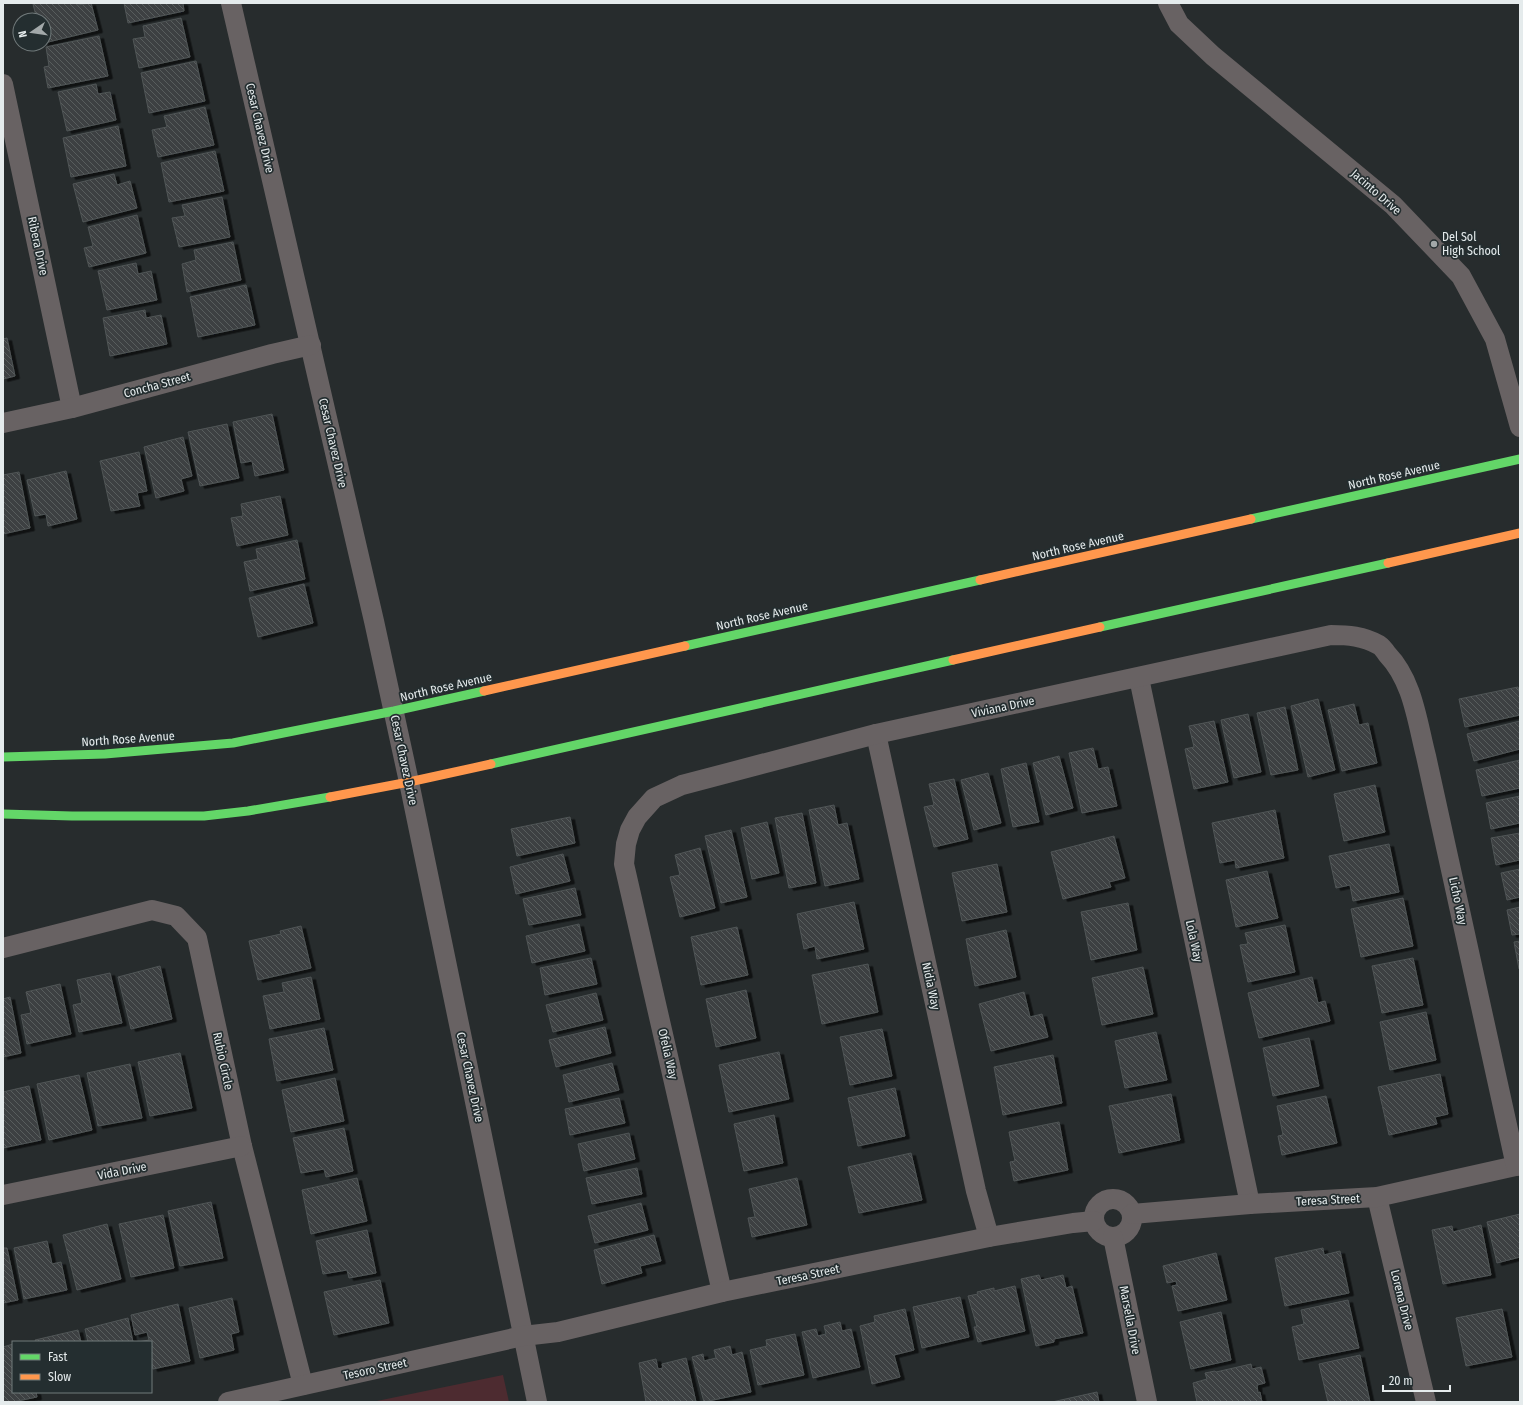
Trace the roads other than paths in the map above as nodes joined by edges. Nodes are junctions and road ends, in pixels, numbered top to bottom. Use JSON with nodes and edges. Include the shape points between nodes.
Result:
{"nodes":[{"id":1,"x":231,"y":3,"type":"edge"},
{"id":2,"x":1168,"y":3,"type":"edge"},
{"id":3,"x":3,"y":84,"type":"edge"},
{"id":4,"x":311,"y":345,"type":"junction"},
{"id":5,"x":72,"y":408,"type":"junction"},
{"id":6,"x":3,"y":423,"type":"edge"},
{"id":7,"x":1520,"y":427,"type":"edge"},
{"id":8,"x":1520,"y":459,"type":"edge"},
{"id":9,"x":1520,"y":533,"type":"edge"},
{"id":10,"x":1380,"y":646,"type":"joint"},
{"id":11,"x":1138,"y":678,"type":"junction"},
{"id":12,"x":394,"y":711,"type":"junction"},
{"id":13,"x":876,"y":734,"type":"junction"},
{"id":14,"x":3,"y":757,"type":"edge"},
{"id":15,"x":409,"y":782,"type":"junction"},
{"id":16,"x":3,"y":814,"type":"edge"},
{"id":17,"x":637,"y":817,"type":"joint"},
{"id":18,"x":3,"y":948,"type":"edge"},
{"id":19,"x":242,"y":1146,"type":"junction"},
{"id":20,"x":1518,"y":1165,"type":"edge"},
{"id":21,"x":3,"y":1195,"type":"edge"},
{"id":22,"x":1377,"y":1197,"type":"junction"},
{"id":23,"x":1250,"y":1204,"type":"junction"},
{"id":24,"x":1132,"y":1214,"type":"junction"},
{"id":25,"x":1094,"y":1221,"type":"junction"},
{"id":26,"x":989,"y":1237,"type":"junction"},
{"id":27,"x":1113,"y":1237,"type":"junction"},
{"id":28,"x":722,"y":1292,"type":"junction"},
{"id":29,"x":524,"y":1336,"type":"junction"},
{"id":30,"x":303,"y":1385,"type":"junction"},
{"id":31,"x":228,"y":1402,"type":"edge"},
{"id":32,"x":538,"y":1402,"type":"edge"},
{"id":33,"x":1147,"y":1402,"type":"edge"},
{"id":34,"x":1426,"y":1402,"type":"edge"}],
"edges":[{"from":1,"to":4,"type":"street","name":"Cesar Chavez Drive"},
{"from":2,"to":7,"type":"street","name":"Jacinto Drive","via":[[1180,24],[1213,56],[1393,206],[1461,276],[1496,339]]},
{"from":3,"to":5,"type":"street","name":"Ribera Drive"},
{"from":4,"to":5,"type":"street","name":"Concha Street"},
{"from":4,"to":12,"type":"street","name":"Cesar Chavez Drive"},
{"from":5,"to":6,"type":"street","name":"Concha Street"},
{"from":8,"to":12,"type":"main road","name":"North Rose Avenue"},
{"from":9,"to":15,"type":"main road"},
{"from":10,"to":11,"type":"street","name":"Viviana Drive","via":[[1356,636],[1331,635]]},
{"from":10,"to":20,"type":"street","name":"Licho Way","via":[[1395,662],[1409,688]]},
{"from":11,"to":13,"type":"street","name":"Viviana Drive"},
{"from":11,"to":23,"type":"street","name":"Lola Way"},
{"from":12,"to":14,"type":"main road","name":"North Rose Avenue","via":[[233,743],[105,754]]},
{"from":12,"to":15,"type":"street","name":"Cesar Chavez Drive"},
{"from":13,"to":17,"type":"street","name":"Viviana Drive","via":[[682,785],[654,798]]},
{"from":13,"to":26,"type":"street","name":"Nidia Way","via":[[976,1191]]},
{"from":15,"to":16,"type":"main road","via":[[288,806],[222,814],[108,817]]},
{"from":15,"to":29,"type":"street","name":"Cesar Chavez Drive"},
{"from":17,"to":28,"type":"street","name":"Ofelia Way","via":[[626,844],[624,864]]},
{"from":18,"to":19,"type":"street","name":"Rubio Circle","via":[[152,910],[176,916],[197,938]]},
{"from":19,"to":21,"type":"street","name":"Vida Drive"},
{"from":19,"to":30,"type":"street","name":"Rubio Circle"},
{"from":20,"to":22,"type":"street","name":"Teresa Street"},
{"from":22,"to":23,"type":"street","name":"Teresa Street"},
{"from":22,"to":34,"type":"street","name":"Lorena Drive"},
{"from":23,"to":24,"type":"street","name":"Teresa Street"},
{"from":24,"to":25,"type":"street","via":[[1124,1202],[1109,1199],[1096,1208]]},
{"from":24,"to":27,"type":"street","via":[[1132,1224],[1126,1233]]},
{"from":25,"to":26,"type":"street","name":"Teresa Street"},
{"from":25,"to":27,"type":"street","via":[[1100,1232]]},
{"from":26,"to":28,"type":"street","name":"Teresa Street"},
{"from":27,"to":33,"type":"street","name":"Marsella Drive"},
{"from":28,"to":29,"type":"street","name":"Teresa Street","via":[[558,1332]]},
{"from":29,"to":30,"type":"street","name":"Tesoro Street"},
{"from":29,"to":32,"type":"street","name":"Cesar Chavez Drive"},
{"from":30,"to":31,"type":"street","name":"Tesoro Street"}]}
